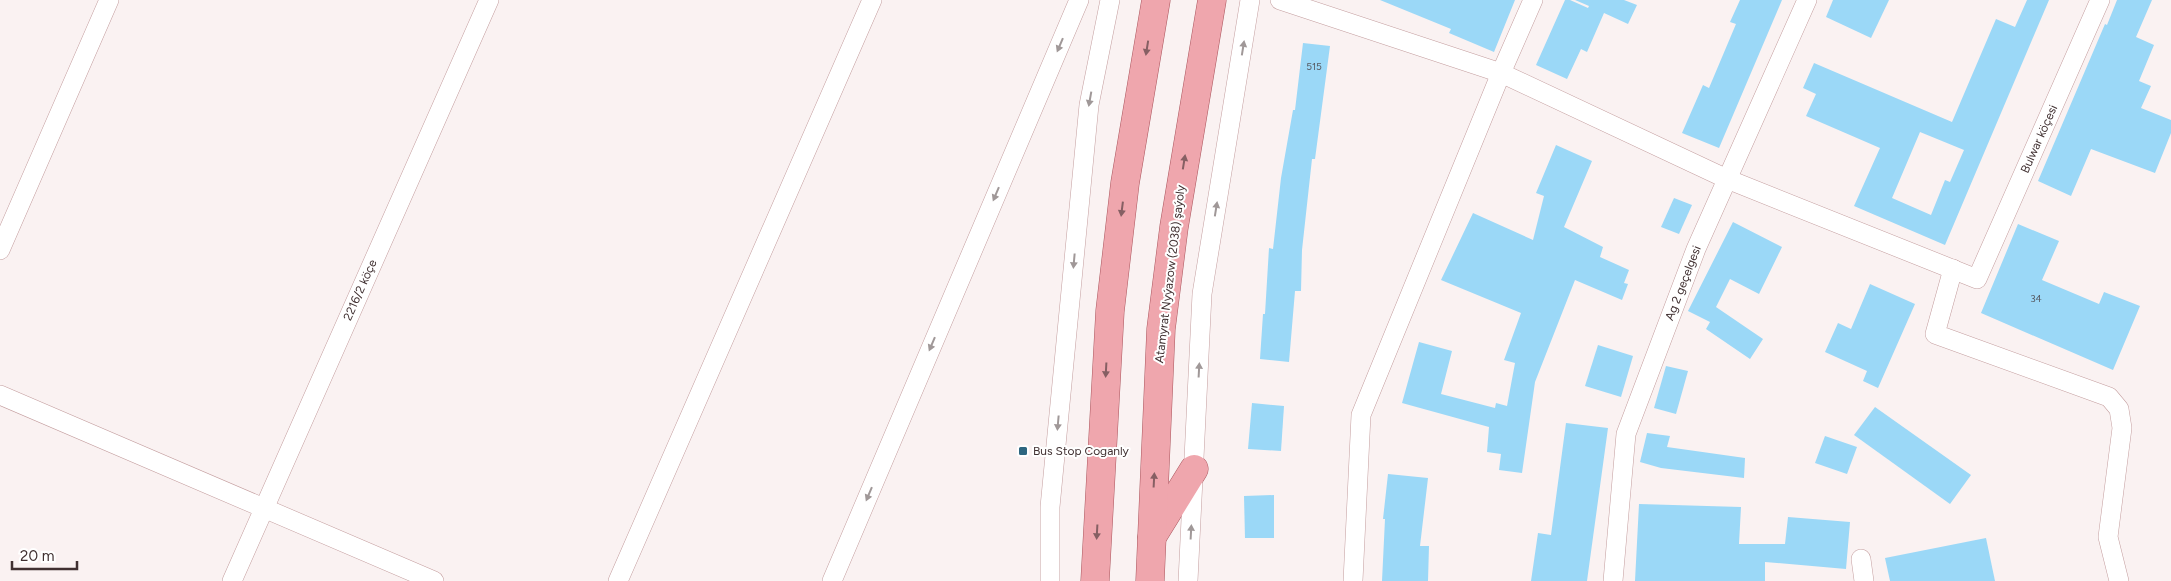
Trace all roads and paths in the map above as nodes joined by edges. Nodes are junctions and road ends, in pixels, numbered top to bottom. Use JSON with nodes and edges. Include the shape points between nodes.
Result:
{"nodes":[{"id":1,"x":109,"y":0,"type":"edge"},
{"id":2,"x":489,"y":0,"type":"edge"},
{"id":3,"x":872,"y":0,"type":"edge"},
{"id":4,"x":1079,"y":0,"type":"edge"},
{"id":5,"x":1110,"y":0,"type":"edge"},
{"id":6,"x":1156,"y":0,"type":"edge"},
{"id":7,"x":1212,"y":0,"type":"edge"},
{"id":8,"x":1250,"y":0,"type":"edge"},
{"id":9,"x":1280,"y":0,"type":"edge"},
{"id":10,"x":1534,"y":0,"type":"edge"},
{"id":11,"x":1806,"y":0,"type":"edge"},
{"id":12,"x":2100,"y":0,"type":"edge"},
{"id":13,"x":1501,"y":73,"type":"junction"},
{"id":14,"x":1727,"y":179,"type":"junction"},
{"id":15,"x":0,"y":250,"type":"edge"},
{"id":16,"x":1953,"y":269,"type":"junction"},
{"id":17,"x":0,"y":395,"type":"edge"},
{"id":18,"x":1194,"y":469,"type":"junction"},
{"id":19,"x":264,"y":508,"type":"junction"},
{"id":20,"x":1150,"y":541,"type":"junction"},
{"id":21,"x":1861,"y":559,"type":"dead end"},
{"id":22,"x":232,"y":581,"type":"edge"},
{"id":23,"x":434,"y":581,"type":"edge"},
{"id":24,"x":618,"y":581,"type":"edge"},
{"id":25,"x":832,"y":581,"type":"edge"},
{"id":26,"x":1050,"y":581,"type":"edge"},
{"id":27,"x":1095,"y":581,"type":"edge"},
{"id":28,"x":1150,"y":581,"type":"edge"},
{"id":29,"x":1188,"y":581,"type":"edge"},
{"id":30,"x":1353,"y":581,"type":"edge"},
{"id":31,"x":1612,"y":581,"type":"edge"},
{"id":32,"x":1864,"y":581,"type":"edge"},
{"id":33,"x":2119,"y":581,"type":"edge"}],
"edges":[{"from":1,"to":15,"type":"street"},
{"from":2,"to":19,"type":"street","name":"2216/2 köçe"},
{"from":3,"to":24,"type":"street"},
{"from":4,"to":25,"type":"street","one_way":true},
{"from":5,"to":26,"type":"street","one_way":true,"via":[[1089,105],[1050,507]]},
{"from":6,"to":27,"type":"main road","one_way":true,"via":[[1125,183],[1110,311]]},
{"from":20,"to":7,"type":"main road","name":"Atamyrat Nyýazow (2038) şaýoly","one_way":true,"via":[[1161,329],[1174,227]]},
{"from":18,"to":8,"type":"street","one_way":true,"via":[[1202,294]]},
{"from":9,"to":13,"type":"street"},
{"from":10,"to":13,"type":"street"},
{"from":11,"to":14,"type":"street","name":"Ag 2 geçelgesi"},
{"from":12,"to":16,"type":"street","name":"Bulwar köçesi","via":[[1977,279]]},
{"from":13,"to":14,"type":"street"},
{"from":13,"to":30,"type":"street","via":[[1362,415]]},
{"from":14,"to":16,"type":"street"},
{"from":14,"to":31,"type":"street","name":"Ag 2 geçelgesi","via":[[1696,249],[1626,434]]},
{"from":16,"to":33,"type":"street","via":[[1935,334],[2109,397],[2119,409],[2122,428],[2108,538]]},
{"from":17,"to":19,"type":"street"},
{"from":18,"to":20,"type":"main road"},
{"from":29,"to":18,"type":"street","one_way":true},
{"from":19,"to":22,"type":"street","name":"2216/2 köçe"},
{"from":19,"to":23,"type":"street"},
{"from":20,"to":28,"type":"main road","name":"Atamyrat Nyýazow (2038) şaýoly"},
{"from":21,"to":32,"type":"street"}]}
